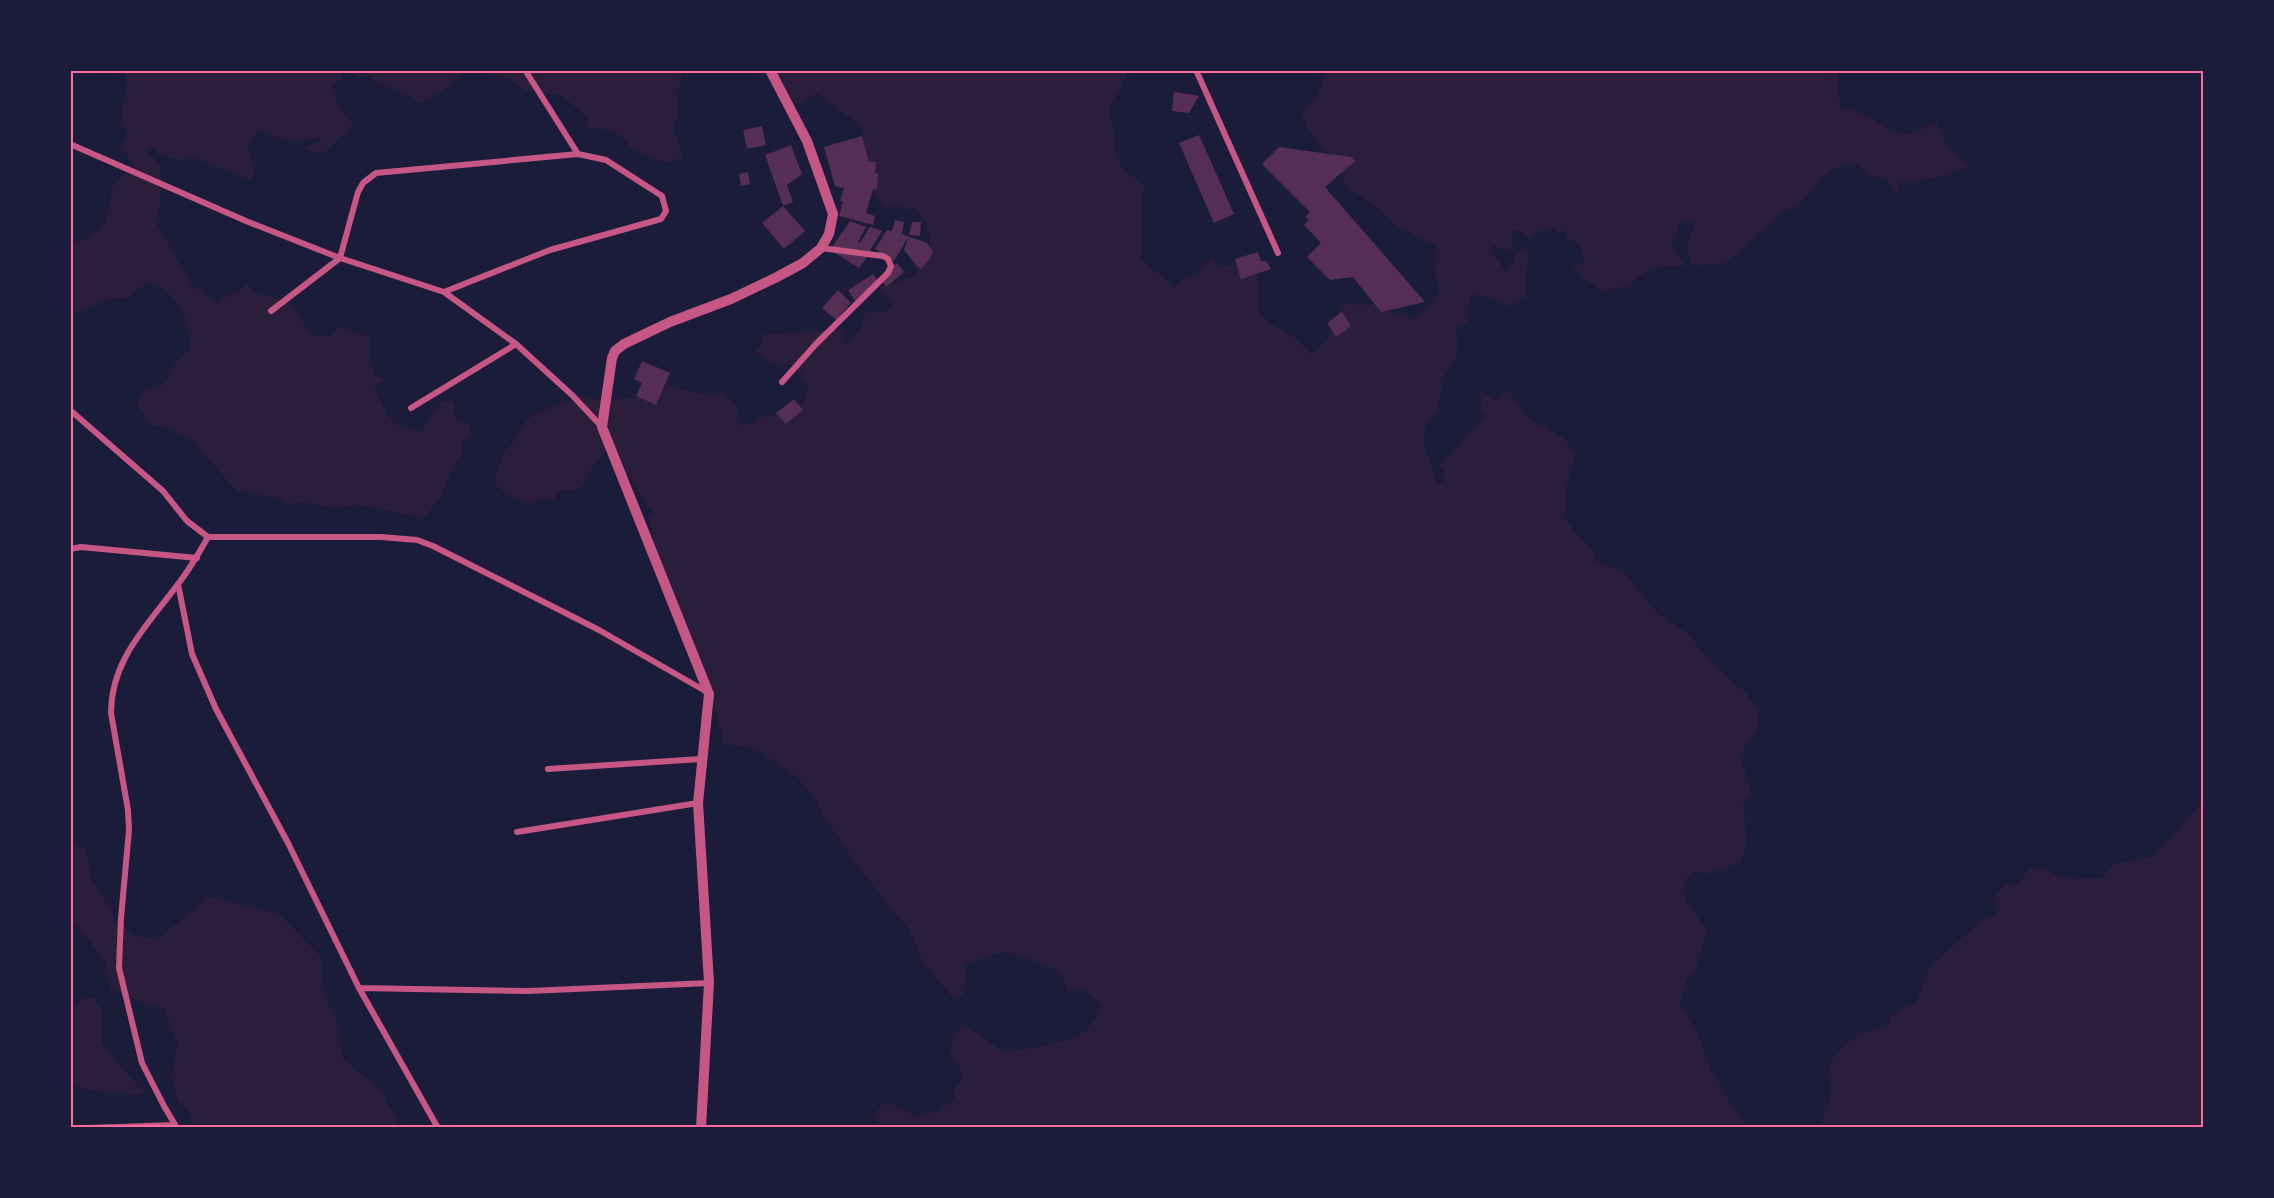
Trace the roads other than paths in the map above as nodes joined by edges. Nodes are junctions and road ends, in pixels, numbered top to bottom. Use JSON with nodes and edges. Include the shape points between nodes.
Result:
{"nodes":[{"id":1,"x":525,"y":70,"type":"edge"},
{"id":2,"x":770,"y":70,"type":"edge"},
{"id":3,"x":1196,"y":70,"type":"edge"},
{"id":4,"x":70,"y":144,"type":"edge"},
{"id":5,"x":579,"y":154,"type":"junction"},
{"id":6,"x":821,"y":248,"type":"junction"},
{"id":7,"x":1278,"y":253,"type":"dead end"},
{"id":8,"x":340,"y":258,"type":"junction"},
{"id":9,"x":444,"y":292,"type":"junction"},
{"id":10,"x":271,"y":311,"type":"dead end"},
{"id":11,"x":516,"y":344,"type":"junction"},
{"id":12,"x":782,"y":382,"type":"dead end"},
{"id":13,"x":411,"y":408,"type":"dead end"},
{"id":14,"x":70,"y":410,"type":"edge"},
{"id":15,"x":603,"y":427,"type":"junction"},
{"id":16,"x":208,"y":537,"type":"junction"},
{"id":17,"x":70,"y":549,"type":"edge"},
{"id":18,"x":197,"y":558,"type":"junction"},
{"id":19,"x":178,"y":584,"type":"junction"},
{"id":20,"x":709,"y":693,"type":"junction"},
{"id":21,"x":701,"y":759,"type":"junction"},
{"id":22,"x":548,"y":769,"type":"dead end"},
{"id":23,"x":698,"y":803,"type":"junction"},
{"id":24,"x":517,"y":831,"type":"dead end"},
{"id":25,"x":709,"y":983,"type":"junction"},
{"id":26,"x":359,"y":988,"type":"junction"},
{"id":27,"x":176,"y":1126,"type":"edge"},
{"id":28,"x":89,"y":1128,"type":"edge"},
{"id":29,"x":438,"y":1128,"type":"edge"},
{"id":30,"x":701,"y":1128,"type":"edge"}],
"edges":[{"from":1,"to":5,"type":"street"},
{"from":2,"to":6,"type":"street","via":[[807,141],[833,214]]},
{"from":3,"to":7,"type":"street"},
{"from":4,"to":8,"type":"street"},
{"from":5,"to":8,"type":"street","via":[[376,173],[358,192]]},
{"from":5,"to":9,"type":"street","via":[[606,160],[662,196],[666,211],[661,219],[550,250]]},
{"from":6,"to":12,"type":"street","via":[[884,256],[891,266]]},
{"from":6,"to":15,"type":"street","via":[[777,277],[670,322],[615,351]]},
{"from":8,"to":9,"type":"street"},
{"from":8,"to":10,"type":"street"},
{"from":9,"to":11,"type":"street"},
{"from":11,"to":13,"type":"street"},
{"from":11,"to":15,"type":"street"},
{"from":14,"to":16,"type":"street","via":[[163,491],[187,521]]},
{"from":15,"to":20,"type":"street"},
{"from":16,"to":18,"type":"street"},
{"from":16,"to":20,"type":"street","via":[[417,540],[599,630]]},
{"from":17,"to":18,"type":"street"},
{"from":18,"to":19,"type":"street"},
{"from":19,"to":26,"type":"street","via":[[192,654],[212,700]]},
{"from":19,"to":27,"type":"street","via":[[119,668],[111,706],[129,830],[119,968],[142,1063]]},
{"from":20,"to":21,"type":"street"},
{"from":21,"to":22,"type":"street"},
{"from":21,"to":23,"type":"street"},
{"from":23,"to":24,"type":"street"},
{"from":23,"to":25,"type":"street"},
{"from":25,"to":26,"type":"street","via":[[529,991]]},
{"from":25,"to":30,"type":"street"},
{"from":26,"to":29,"type":"street"},
{"from":27,"to":28,"type":"street"}]}
